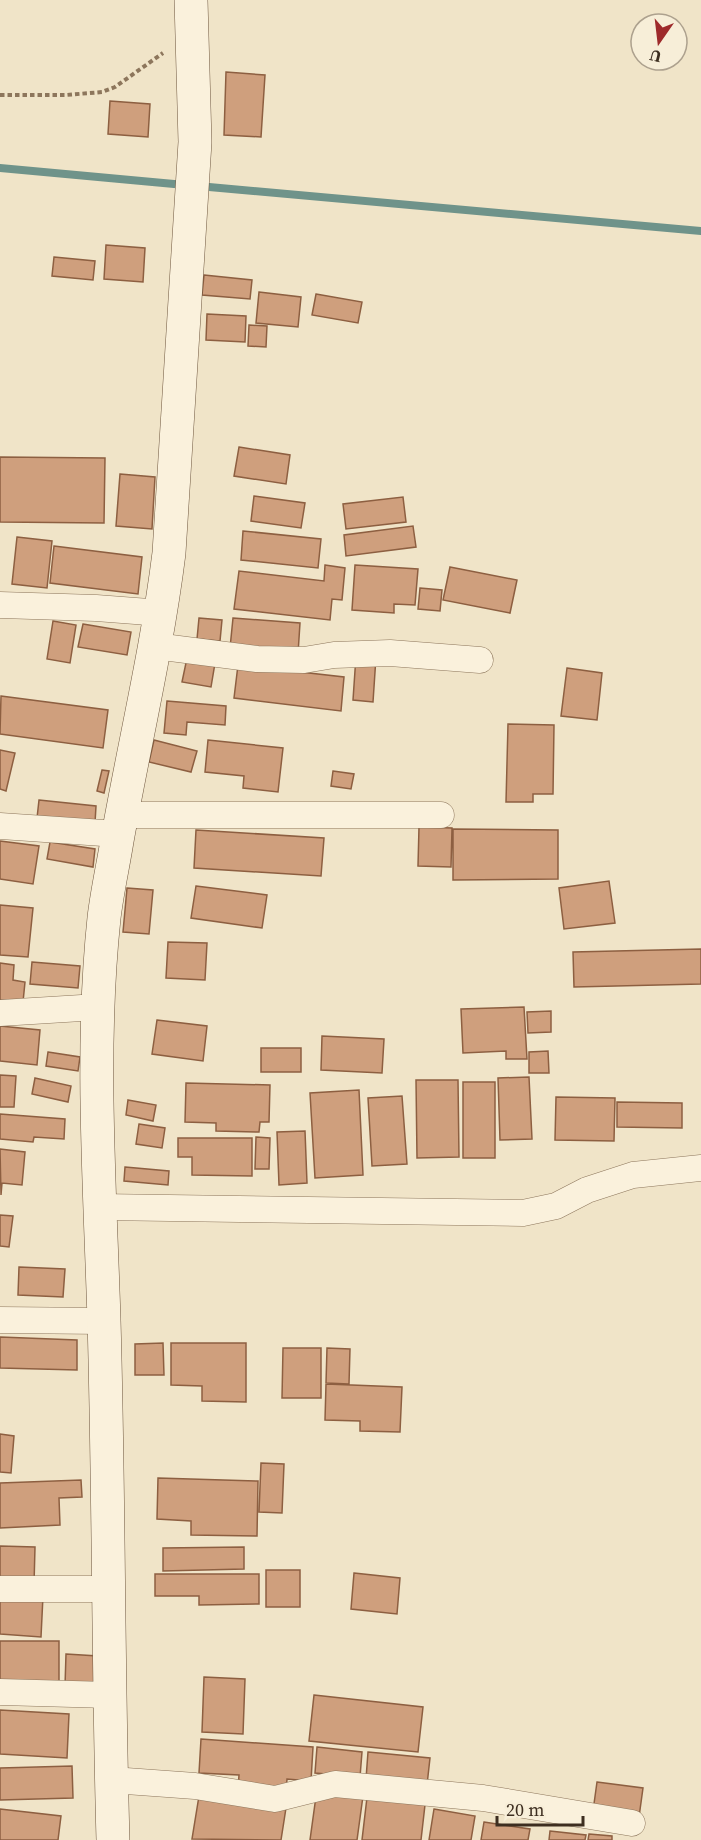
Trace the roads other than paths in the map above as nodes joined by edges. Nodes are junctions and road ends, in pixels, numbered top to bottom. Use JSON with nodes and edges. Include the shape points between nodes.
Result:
{"nodes":[{"id":1,"x":191,"y":0,"type":"edge"},
{"id":2,"x":0,"y":605,"type":"edge"},
{"id":3,"x":162,"y":613,"type":"junction"},
{"id":4,"x":155,"y":646,"type":"junction"},
{"id":5,"x":480,"y":660,"type":"dead end"},
{"id":6,"x":441,"y":815,"type":"dead end"},
{"id":7,"x":120,"y":824,"type":"junction"},
{"id":8,"x":0,"y":826,"type":"edge"},
{"id":9,"x":98,"y":1007,"type":"junction"},
{"id":10,"x":0,"y":1013,"type":"edge"},
{"id":11,"x":701,"y":1168,"type":"edge"},
{"id":12,"x":100,"y":1207,"type":"junction"},
{"id":13,"x":0,"y":1320,"type":"edge"},
{"id":14,"x":104,"y":1321,"type":"junction"},
{"id":15,"x":0,"y":1588,"type":"edge"},
{"id":16,"x":109,"y":1589,"type":"junction"},
{"id":17,"x":0,"y":1692,"type":"edge"},
{"id":18,"x":109,"y":1695,"type":"junction"},
{"id":19,"x":111,"y":1780,"type":"junction"},
{"id":20,"x":632,"y":1823,"type":"dead end"},
{"id":21,"x":113,"y":1840,"type":"edge"}],
"edges":[{"from":1,"to":3,"type":"street","via":[[195,142]]},
{"from":2,"to":3,"type":"street"},
{"from":3,"to":4,"type":"street"},
{"from":4,"to":5,"type":"street","via":[[257,659],[304,660],[390,653]]},
{"from":4,"to":7,"type":"street"},
{"from":6,"to":7,"type":"street"},
{"from":7,"to":8,"type":"street"},
{"from":7,"to":9,"type":"street","via":[[104,915]]},
{"from":9,"to":10,"type":"street"},
{"from":9,"to":12,"type":"street"},
{"from":11,"to":12,"type":"street","via":[[633,1175],[587,1190],[556,1206],[523,1213]]},
{"from":12,"to":14,"type":"street"},
{"from":13,"to":14,"type":"street"},
{"from":14,"to":16,"type":"street"},
{"from":15,"to":16,"type":"street"},
{"from":16,"to":18,"type":"street"},
{"from":17,"to":18,"type":"street"},
{"from":18,"to":19,"type":"street"},
{"from":19,"to":20,"type":"street","via":[[195,1786],[275,1799],[335,1784],[483,1798]]},
{"from":19,"to":21,"type":"street"}]}
